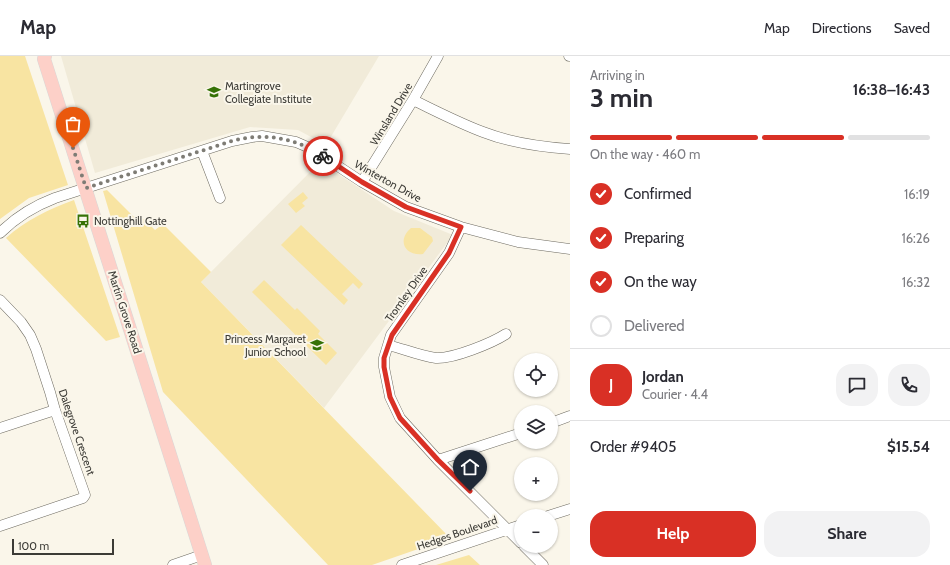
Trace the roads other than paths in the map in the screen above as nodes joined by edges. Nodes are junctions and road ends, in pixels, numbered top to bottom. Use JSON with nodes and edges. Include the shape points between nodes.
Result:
{"nodes":[{"id":1,"x":438,"y":56,"type":"edge"},
{"id":2,"x":43,"y":57,"type":"edge"},
{"id":3,"x":413,"y":100,"type":"junction"},
{"id":4,"x":570,"y":149,"type":"edge"},
{"id":5,"x":202,"y":151,"type":"junction"},
{"id":6,"x":362,"y":182,"type":"junction"},
{"id":7,"x":86,"y":188,"type":"junction"},
{"id":8,"x":220,"y":198,"type":"dead end"},
{"id":9,"x":461,"y":227,"type":"junction"},
{"id":10,"x":0,"y":233,"type":"edge"},
{"id":11,"x":570,"y":249,"type":"edge"},
{"id":12,"x":2,"y":307,"type":"edge"},
{"id":13,"x":506,"y":334,"type":"dead end"},
{"id":14,"x":388,"y":345,"type":"junction"},
{"id":15,"x":55,"y":410,"type":"junction"},
{"id":16,"x":570,"y":416,"type":"edge"},
{"id":17,"x":558,"y":420,"type":"edge"},
{"id":18,"x":0,"y":428,"type":"edge"},
{"id":19,"x":514,"y":435,"type":"edge"},
{"id":20,"x":438,"y":460,"type":"junction"},
{"id":21,"x":570,"y":509,"type":"edge"},
{"id":22,"x":558,"y":513,"type":"edge"},
{"id":23,"x":0,"y":526,"type":"edge"},
{"id":24,"x":514,"y":527,"type":"edge"},
{"id":25,"x":507,"y":529,"type":"junction"},
{"id":26,"x":514,"y":536,"type":"edge"},
{"id":27,"x":531,"y":553,"type":"edge"},
{"id":28,"x":203,"y":560,"type":"edge"},
{"id":29,"x":173,"y":565,"type":"edge"},
{"id":30,"x":402,"y":565,"type":"edge"},
{"id":31,"x":543,"y":565,"type":"edge"}],
"edges":[{"from":1,"to":3,"type":"street","name":"Winsland Drive"},
{"from":2,"to":7,"type":"main road","name":"Martin Grove Road"},
{"from":3,"to":4,"type":"street","via":[[485,133],[521,143]]},
{"from":3,"to":6,"type":"street","name":"Winsland Drive"},
{"from":5,"to":6,"type":"street","name":"Winterton Drive","via":[[252,137],[280,138],[312,149]]},
{"from":5,"to":7,"type":"street","name":"Winterton Drive"},
{"from":5,"to":8,"type":"street"},
{"from":6,"to":9,"type":"street","name":"Winterton Drive","via":[[406,207]]},
{"from":7,"to":10,"type":"street","via":[[36,205],[8,224]]},
{"from":7,"to":28,"type":"main road","name":"Martin Grove Road"},
{"from":9,"to":11,"type":"street","name":"Winterton Drive","via":[[518,242]]},
{"from":9,"to":14,"type":"street","name":"Tromley Drive","via":[[449,253],[392,335]]},
{"from":12,"to":15,"type":"street","name":"Dalegrove Crescent","via":[[21,322],[30,336]]},
{"from":13,"to":14,"type":"street","via":[[464,352],[437,358]]},
{"from":14,"to":20,"type":"street","name":"Tromley Drive","via":[[384,367],[393,405],[404,423]]},
{"from":15,"to":18,"type":"street"},
{"from":15,"to":23,"type":"street","name":"Dalegrove Crescent","via":[[85,495],[83,498]]},
{"from":16,"to":17,"type":"street"},
{"from":19,"to":20,"type":"street"},
{"from":20,"to":25,"type":"street","name":"Tromley Drive"},
{"from":21,"to":22,"type":"street"},
{"from":24,"to":25,"type":"street","name":"Hedges Boulevard"},
{"from":25,"to":26,"type":"street","name":"Tromley Drive"},
{"from":25,"to":30,"type":"street","name":"Hedges Boulevard"},
{"from":27,"to":31,"type":"street"},
{"from":28,"to":29,"type":"street"}]}
